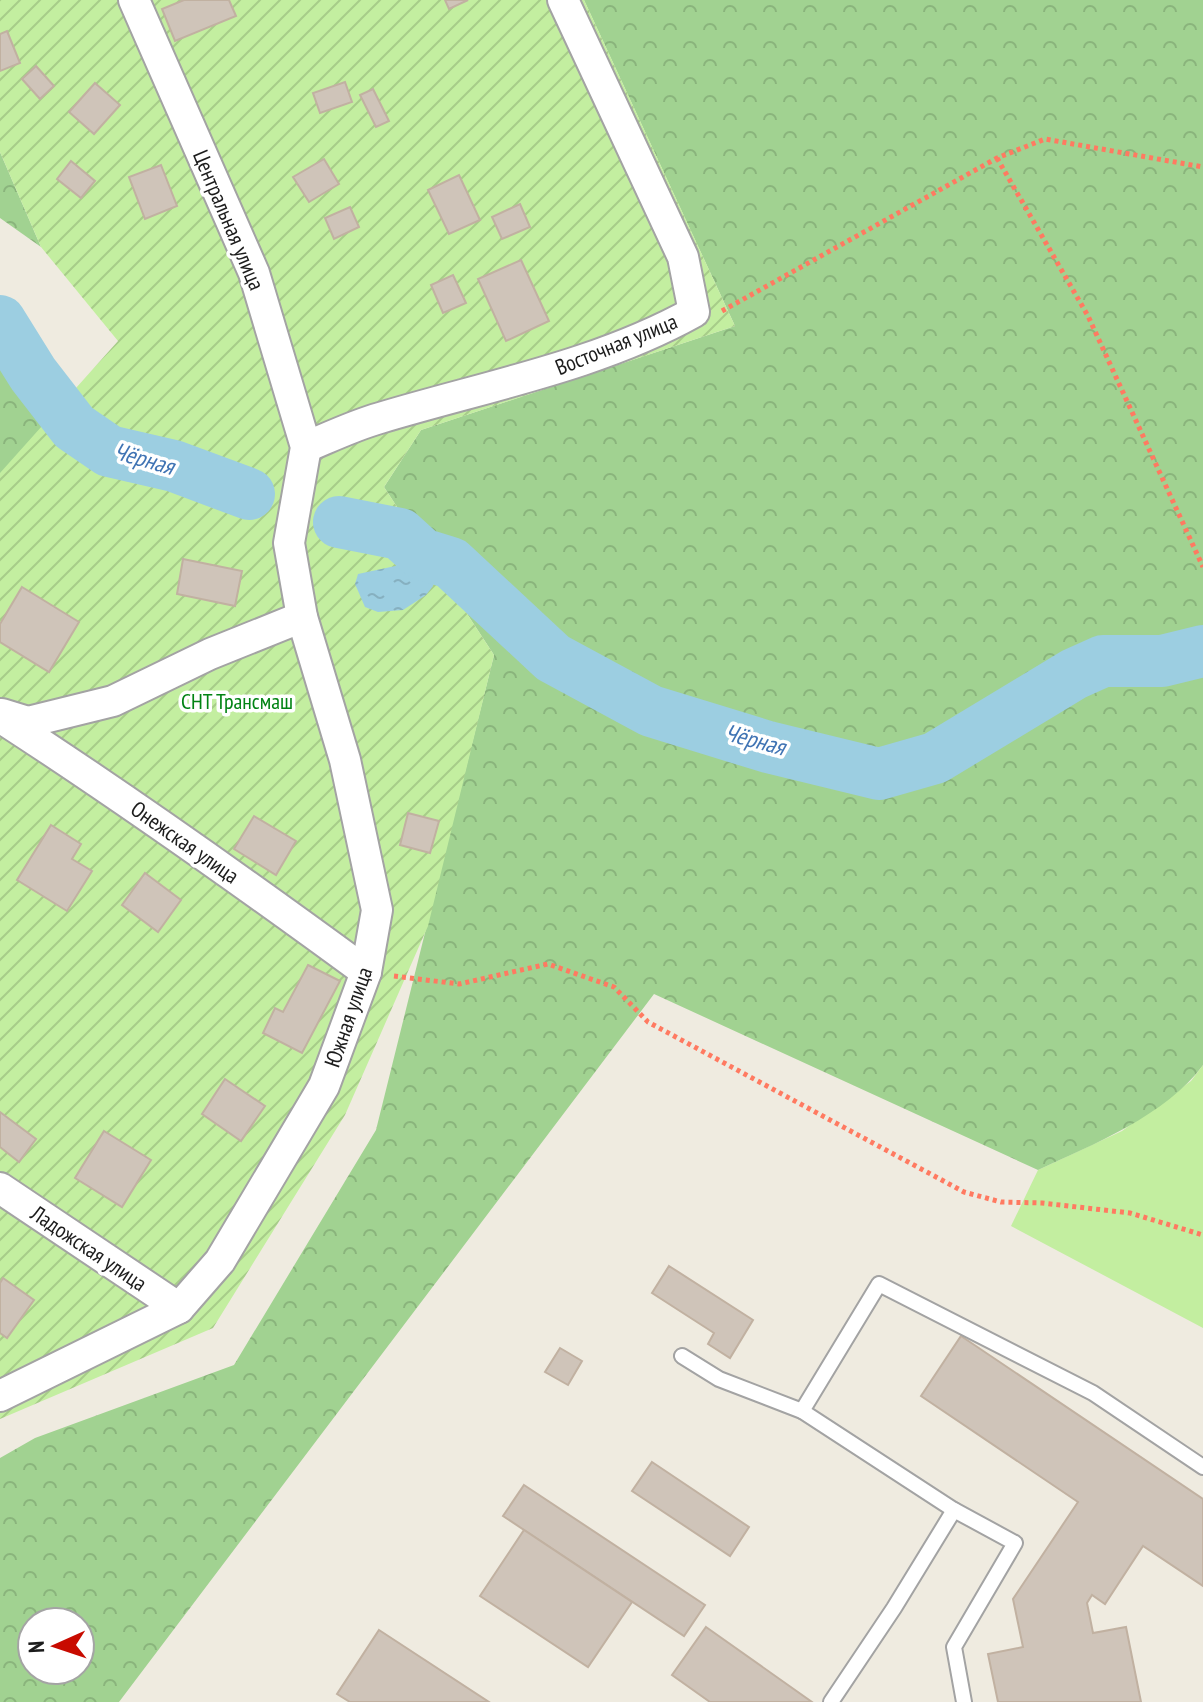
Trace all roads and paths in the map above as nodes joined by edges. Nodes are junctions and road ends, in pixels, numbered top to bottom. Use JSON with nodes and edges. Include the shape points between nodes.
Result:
{"nodes":[{"id":1,"x":134,"y":0,"type":"edge"},
{"id":2,"x":563,"y":0,"type":"edge"},
{"id":3,"x":997,"y":158,"type":"junction"},
{"id":4,"x":1203,"y":167,"type":"edge"},
{"id":5,"x":694,"y":312,"type":"junction"},
{"id":6,"x":306,"y":447,"type":"junction"},
{"id":7,"x":1203,"y":567,"type":"edge"},
{"id":8,"x":302,"y":617,"type":"junction"},
{"id":9,"x":0,"y":715,"type":"edge"},
{"id":10,"x":366,"y":972,"type":"junction"},
{"id":11,"x":0,"y":1188,"type":"edge"},
{"id":12,"x":1203,"y":1235,"type":"edge"},
{"id":13,"x":179,"y":1308,"type":"junction"},
{"id":14,"x":682,"y":1356,"type":"dead end"},
{"id":15,"x":0,"y":1396,"type":"edge"},
{"id":16,"x":802,"y":1411,"type":"junction"},
{"id":17,"x":1203,"y":1467,"type":"edge"},
{"id":18,"x":954,"y":1510,"type":"junction"},
{"id":19,"x":831,"y":1702,"type":"edge"},
{"id":20,"x":964,"y":1702,"type":"edge"}],
"edges":[{"from":1,"to":6,"type":"street","name":"Центральная улица","via":[[254,273]]},
{"from":2,"to":5,"type":"street","name":"Восточная улица","via":[[683,257]]},
{"from":3,"to":4,"type":"path","via":[[1045,139]]},
{"from":3,"to":5,"type":"path","via":[[727,309]]},
{"from":3,"to":7,"type":"path","via":[[1088,316]]},
{"from":5,"to":6,"type":"street","name":"Восточная улица","via":[[656,333],[544,373],[377,419]]},
{"from":6,"to":8,"type":"street","name":"Южная улица","via":[[289,543]]},
{"from":8,"to":9,"type":"street","via":[[113,701],[28,722]]},
{"from":8,"to":10,"type":"street","name":"Южная улица","via":[[345,760],[377,910]]},
{"from":9,"to":10,"type":"street","name":"Онежская улица"},
{"from":10,"to":12,"type":"path","via":[[459,984],[548,964],[614,987],[648,1022],[964,1192],[1001,1202],[1130,1213]]},
{"from":10,"to":13,"type":"street","name":"Южная улица","via":[[324,1086],[220,1261]]},
{"from":11,"to":13,"type":"street","name":"Ладожская улица"},
{"from":13,"to":15,"type":"street","name":"Южная улица"},
{"from":14,"to":16,"type":"lane","via":[[719,1379]]},
{"from":16,"to":17,"type":"lane","via":[[879,1284],[1093,1393]]},
{"from":16,"to":18,"type":"lane"},
{"from":18,"to":19,"type":"lane"},
{"from":18,"to":20,"type":"lane","via":[[1015,1543],[954,1647]]}]}
